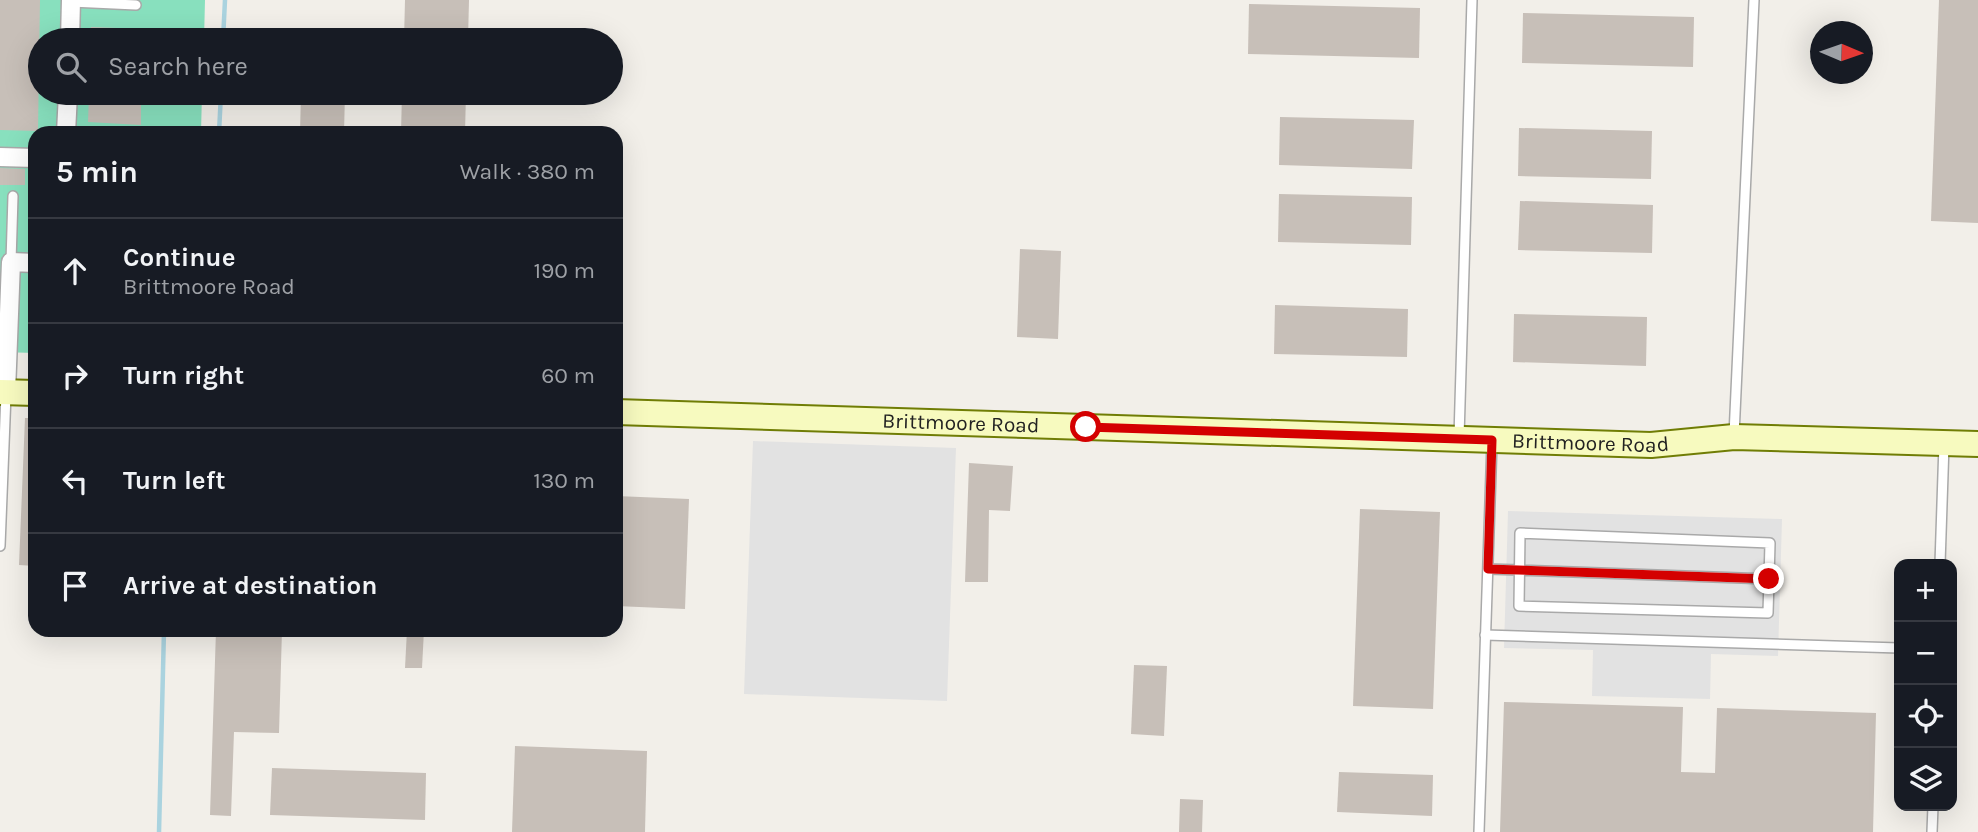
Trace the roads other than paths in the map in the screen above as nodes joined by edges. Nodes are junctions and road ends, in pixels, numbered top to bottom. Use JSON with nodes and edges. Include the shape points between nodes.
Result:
{"nodes":[{"id":1,"x":1472,"y":0,"type":"edge"},
{"id":2,"x":1754,"y":0,"type":"edge"},
{"id":3,"x":71,"y":1,"type":"edge"},
{"id":4,"x":136,"y":5,"type":"dead end"},
{"id":5,"x":70,"y":28,"type":"edge"},
{"id":6,"x":67,"y":105,"type":"edge"},
{"id":7,"x":66,"y":126,"type":"edge"},
{"id":8,"x":0,"y":157,"type":"edge"},
{"id":9,"x":28,"y":158,"type":"edge"},
{"id":10,"x":13,"y":196,"type":"dead end"},
{"id":11,"x":10,"y":262,"type":"junction"},
{"id":12,"x":28,"y":263,"type":"edge"},
{"id":13,"x":3,"y":392,"type":"edge"},
{"id":14,"x":28,"y":393,"type":"edge"},
{"id":15,"x":623,"y":412,"type":"edge"},
{"id":16,"x":1734,"y":437,"type":"junction"},
{"id":17,"x":1459,"y":439,"type":"junction"},
{"id":18,"x":1492,"y":440,"type":"junction"},
{"id":19,"x":1944,"y":443,"type":"junction"},
{"id":20,"x":1978,"y":444,"type":"edge"},
{"id":21,"x":0,"y":546,"type":"edge"},
{"id":22,"x":1940,"y":559,"type":"edge"},
{"id":23,"x":1488,"y":569,"type":"junction"},
{"id":24,"x":1520,"y":570,"type":"junction"},
{"id":25,"x":1769,"y":579,"type":"junction"},
{"id":26,"x":1485,"y":635,"type":"junction"},
{"id":27,"x":1894,"y":648,"type":"edge"},
{"id":28,"x":1933,"y":811,"type":"edge"},
{"id":29,"x":1479,"y":832,"type":"edge"},
{"id":30,"x":1932,"y":832,"type":"edge"}],
"edges":[{"from":1,"to":17,"type":"lane"},
{"from":2,"to":16,"type":"lane"},
{"from":3,"to":4,"type":"lane"},
{"from":3,"to":5,"type":"street"},
{"from":6,"to":7,"type":"street"},
{"from":8,"to":9,"type":"street"},
{"from":10,"to":11,"type":"lane"},
{"from":11,"to":12,"type":"street"},
{"from":11,"to":13,"type":"street"},
{"from":13,"to":14,"type":"main road"},
{"from":13,"to":21,"type":"lane"},
{"from":15,"to":17,"type":"main road","name":"Brittmoore Road"},
{"from":16,"to":18,"type":"main road","name":"Brittmoore Road","via":[[1651,445]]},
{"from":16,"to":19,"type":"main road","name":"Brittmoore Road"},
{"from":17,"to":18,"type":"main road","name":"Brittmoore Road"},
{"from":18,"to":23,"type":"lane"},
{"from":19,"to":20,"type":"main road","name":"Brittmoore Road"},
{"from":19,"to":22,"type":"lane"},
{"from":23,"to":24,"type":"lane"},
{"from":23,"to":26,"type":"lane"},
{"from":24,"to":25,"type":"lane"},
{"from":24,"to":25,"type":"lane","via":[[1518,607],[1768,613]]},
{"from":24,"to":25,"type":"lane","via":[[1520,533],[1770,543]]},
{"from":26,"to":27,"type":"lane"},
{"from":26,"to":29,"type":"lane"},
{"from":28,"to":30,"type":"lane"}]}
